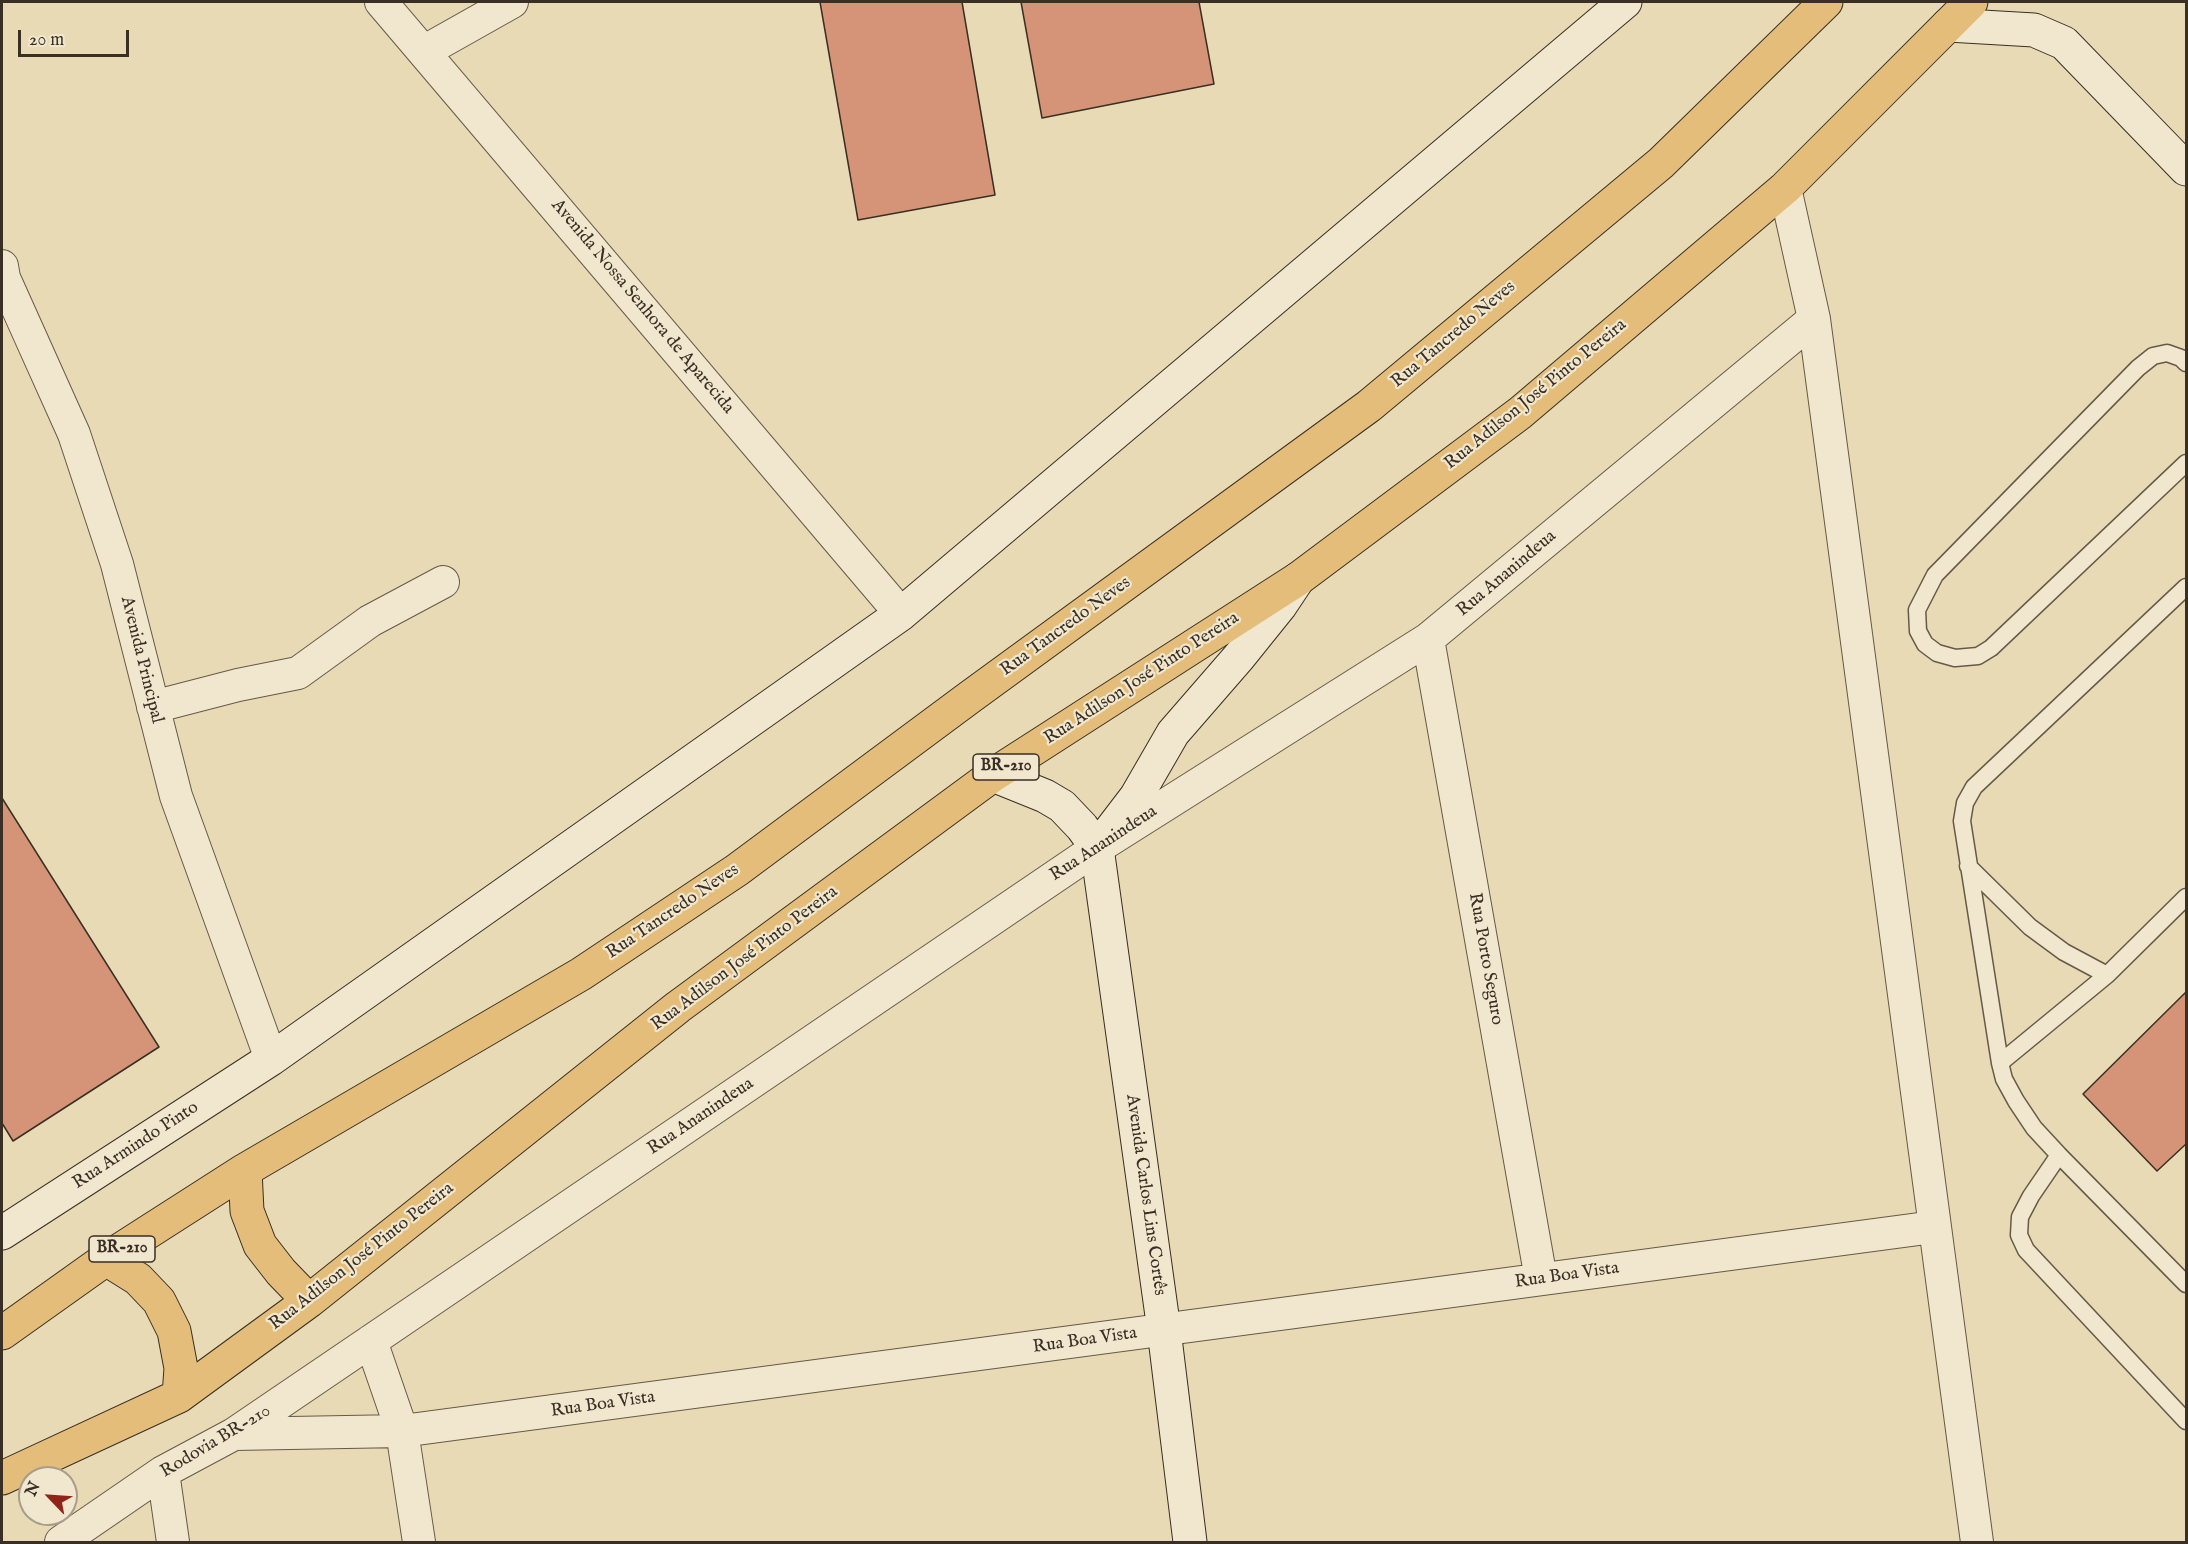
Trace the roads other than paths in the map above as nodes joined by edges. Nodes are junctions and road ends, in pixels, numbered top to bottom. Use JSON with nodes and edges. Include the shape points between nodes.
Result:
{"nodes":[{"id":1,"x":381,"y":2,"type":"edge"},
{"id":2,"x":512,"y":2,"type":"edge"},
{"id":3,"x":1826,"y":2,"type":"edge"},
{"id":4,"x":1971,"y":2,"type":"edge"},
{"id":5,"x":1622,"y":3,"type":"edge"},
{"id":6,"x":1948,"y":24,"type":"junction"},
{"id":7,"x":425,"y":51,"type":"junction"},
{"id":8,"x":2187,"y":169,"type":"edge"},
{"id":9,"x":1785,"y":188,"type":"junction"},
{"id":10,"x":2,"y":273,"type":"edge"},
{"id":11,"x":1814,"y":319,"type":"junction"},
{"id":12,"x":2187,"y":363,"type":"edge"},
{"id":13,"x":2187,"y":463,"type":"edge"},
{"id":14,"x":1298,"y":579,"type":"junction"},
{"id":15,"x":443,"y":582,"type":"dead end"},
{"id":16,"x":2187,"y":586,"type":"edge"},
{"id":17,"x":901,"y":614,"type":"junction"},
{"id":18,"x":1428,"y":639,"type":"junction"},
{"id":19,"x":153,"y":707,"type":"junction"},
{"id":20,"x":993,"y":775,"type":"junction"},
{"id":21,"x":1097,"y":848,"type":"junction"},
{"id":22,"x":1968,"y":866,"type":"junction"},
{"id":23,"x":2187,"y":897,"type":"edge"},
{"id":24,"x":2107,"y":975,"type":"junction"},
{"id":25,"x":271,"y":1059,"type":"junction"},
{"id":26,"x":2000,"y":1063,"type":"junction"},
{"id":27,"x":2059,"y":1155,"type":"junction"},
{"id":28,"x":245,"y":1170,"type":"junction"},
{"id":29,"x":1934,"y":1227,"type":"junction"},
{"id":30,"x":2,"y":1233,"type":"edge"},
{"id":31,"x":106,"y":1259,"type":"junction"},
{"id":32,"x":1541,"y":1279,"type":"junction"},
{"id":33,"x":2187,"y":1284,"type":"edge"},
{"id":34,"x":309,"y":1301,"type":"junction"},
{"id":35,"x":1164,"y":1330,"type":"junction"},
{"id":36,"x":2,"y":1332,"type":"edge"},
{"id":37,"x":371,"y":1341,"type":"junction"},
{"id":38,"x":179,"y":1396,"type":"junction"},
{"id":39,"x":2187,"y":1420,"type":"edge"},
{"id":40,"x":402,"y":1431,"type":"junction"},
{"id":41,"x":234,"y":1434,"type":"junction"},
{"id":42,"x":163,"y":1472,"type":"junction"},
{"id":43,"x":2,"y":1478,"type":"edge"},
{"id":44,"x":61,"y":1542,"type":"edge"},
{"id":45,"x":172,"y":1542,"type":"edge"},
{"id":46,"x":419,"y":1542,"type":"edge"},
{"id":47,"x":1190,"y":1542,"type":"edge"},
{"id":48,"x":1977,"y":1542,"type":"edge"}],
"edges":[{"from":1,"to":7,"type":"street","name":"Avenida Nossa Senhora de Aparecida"},
{"from":2,"to":7,"type":"street"},
{"from":3,"to":28,"type":"main road","name":"Rua Tancredo Neves","number":"BR-210","via":[[1661,163],[1369,406],[737,870],[581,974]]},
{"from":4,"to":6,"type":"main road","name":"Rua Adilson José Pinto Pereira","number":"BR-210"},
{"from":5,"to":17,"type":"street","name":"Rua Armindo Pinto"},
{"from":6,"to":8,"type":"street","via":[[2034,30],[2064,43]]},
{"from":6,"to":9,"type":"main road","name":"Rua Adilson José Pinto Pereira","number":"BR-210"},
{"from":7,"to":17,"type":"street","name":"Avenida Nossa Senhora de Aparecida"},
{"from":9,"to":11,"type":"street"},
{"from":9,"to":14,"type":"main road","name":"Rua Adilson José Pinto Pereira","number":"BR-210","via":[[1520,413]]},
{"from":10,"to":19,"type":"street","name":"Avenida Principal","via":[[74,434],[117,564]]},
{"from":11,"to":18,"type":"street","name":"Rua Ananindeua"},
{"from":11,"to":29,"type":"street"},
{"from":12,"to":13,"type":"lane","via":[[2167,353],[2153,356],[2138,368],[1935,575],[1917,610],[1918,631],[1925,644],[1937,653],[1955,658],[1978,656],[1991,648]]},
{"from":14,"to":20,"type":"main road","name":"Rua Adilson José Pinto Pereira","number":"BR-210"},
{"from":14,"to":21,"type":"street","via":[[1251,643],[1173,734],[1136,798]]},
{"from":15,"to":19,"type":"street","via":[[370,621],[298,673]]},
{"from":16,"to":22,"type":"lane","via":[[1974,787],[1965,803],[1962,821]]},
{"from":17,"to":25,"type":"street","name":"Rua Armindo Pinto"},
{"from":18,"to":21,"type":"street","name":"Rua Ananindeua"},
{"from":18,"to":32,"type":"street","name":"Rua Porto Seguro"},
{"from":19,"to":25,"type":"street","name":"Avenida Principal","via":[[176,796]]},
{"from":20,"to":21,"type":"street","name":"Avenida Carlos Lins Cortês","via":[[1062,806]]},
{"from":20,"to":34,"type":"main road","name":"Rua Adilson José Pinto Pereira","number":"BR-210","via":[[678,1007]]},
{"from":21,"to":35,"type":"street","name":"Avenida Carlos Lins Cortês"},
{"from":21,"to":37,"type":"street","name":"Rua Ananindeua"},
{"from":22,"to":24,"type":"lane","via":[[2030,927],[2064,952]]},
{"from":22,"to":26,"type":"lane"},
{"from":23,"to":24,"type":"lane"},
{"from":24,"to":26,"type":"lane"},
{"from":25,"to":30,"type":"street","name":"Rua Armindo Pinto"},
{"from":26,"to":27,"type":"lane","via":[[2016,1101]]},
{"from":27,"to":33,"type":"lane"},
{"from":27,"to":39,"type":"lane","via":[[2020,1217],[2019,1235],[2026,1250]]},
{"from":28,"to":31,"type":"main road","number":"BR-210"},
{"from":28,"to":34,"type":"main road","via":[[248,1211],[260,1245]]},
{"from":29,"to":32,"type":"street","name":"Rua Boa Vista"},
{"from":29,"to":48,"type":"street"},
{"from":31,"to":36,"type":"main road","number":"BR-210"},
{"from":31,"to":38,"type":"main road","via":[[159,1300],[174,1330],[181,1368]]},
{"from":32,"to":35,"type":"street","name":"Rua Boa Vista"},
{"from":34,"to":38,"type":"main road","name":"Rua Adilson José Pinto Pereira","number":"BR-210"},
{"from":35,"to":40,"type":"street","name":"Rua Boa Vista"},
{"from":35,"to":47,"type":"street","name":"Avenida Carlos Lins Cortês"},
{"from":37,"to":40,"type":"street"},
{"from":37,"to":41,"type":"street","name":"Rodovia BR-210"},
{"from":38,"to":43,"type":"main road","name":"Rua Adilson José Pinto Pereira","number":"BR-210"},
{"from":40,"to":41,"type":"street","name":"Rua Boa Vista"},
{"from":40,"to":46,"type":"street"},
{"from":41,"to":42,"type":"street","name":"Rodovia BR-210"},
{"from":42,"to":44,"type":"street","name":"Rodovia BR-210"},
{"from":42,"to":45,"type":"street"}]}
